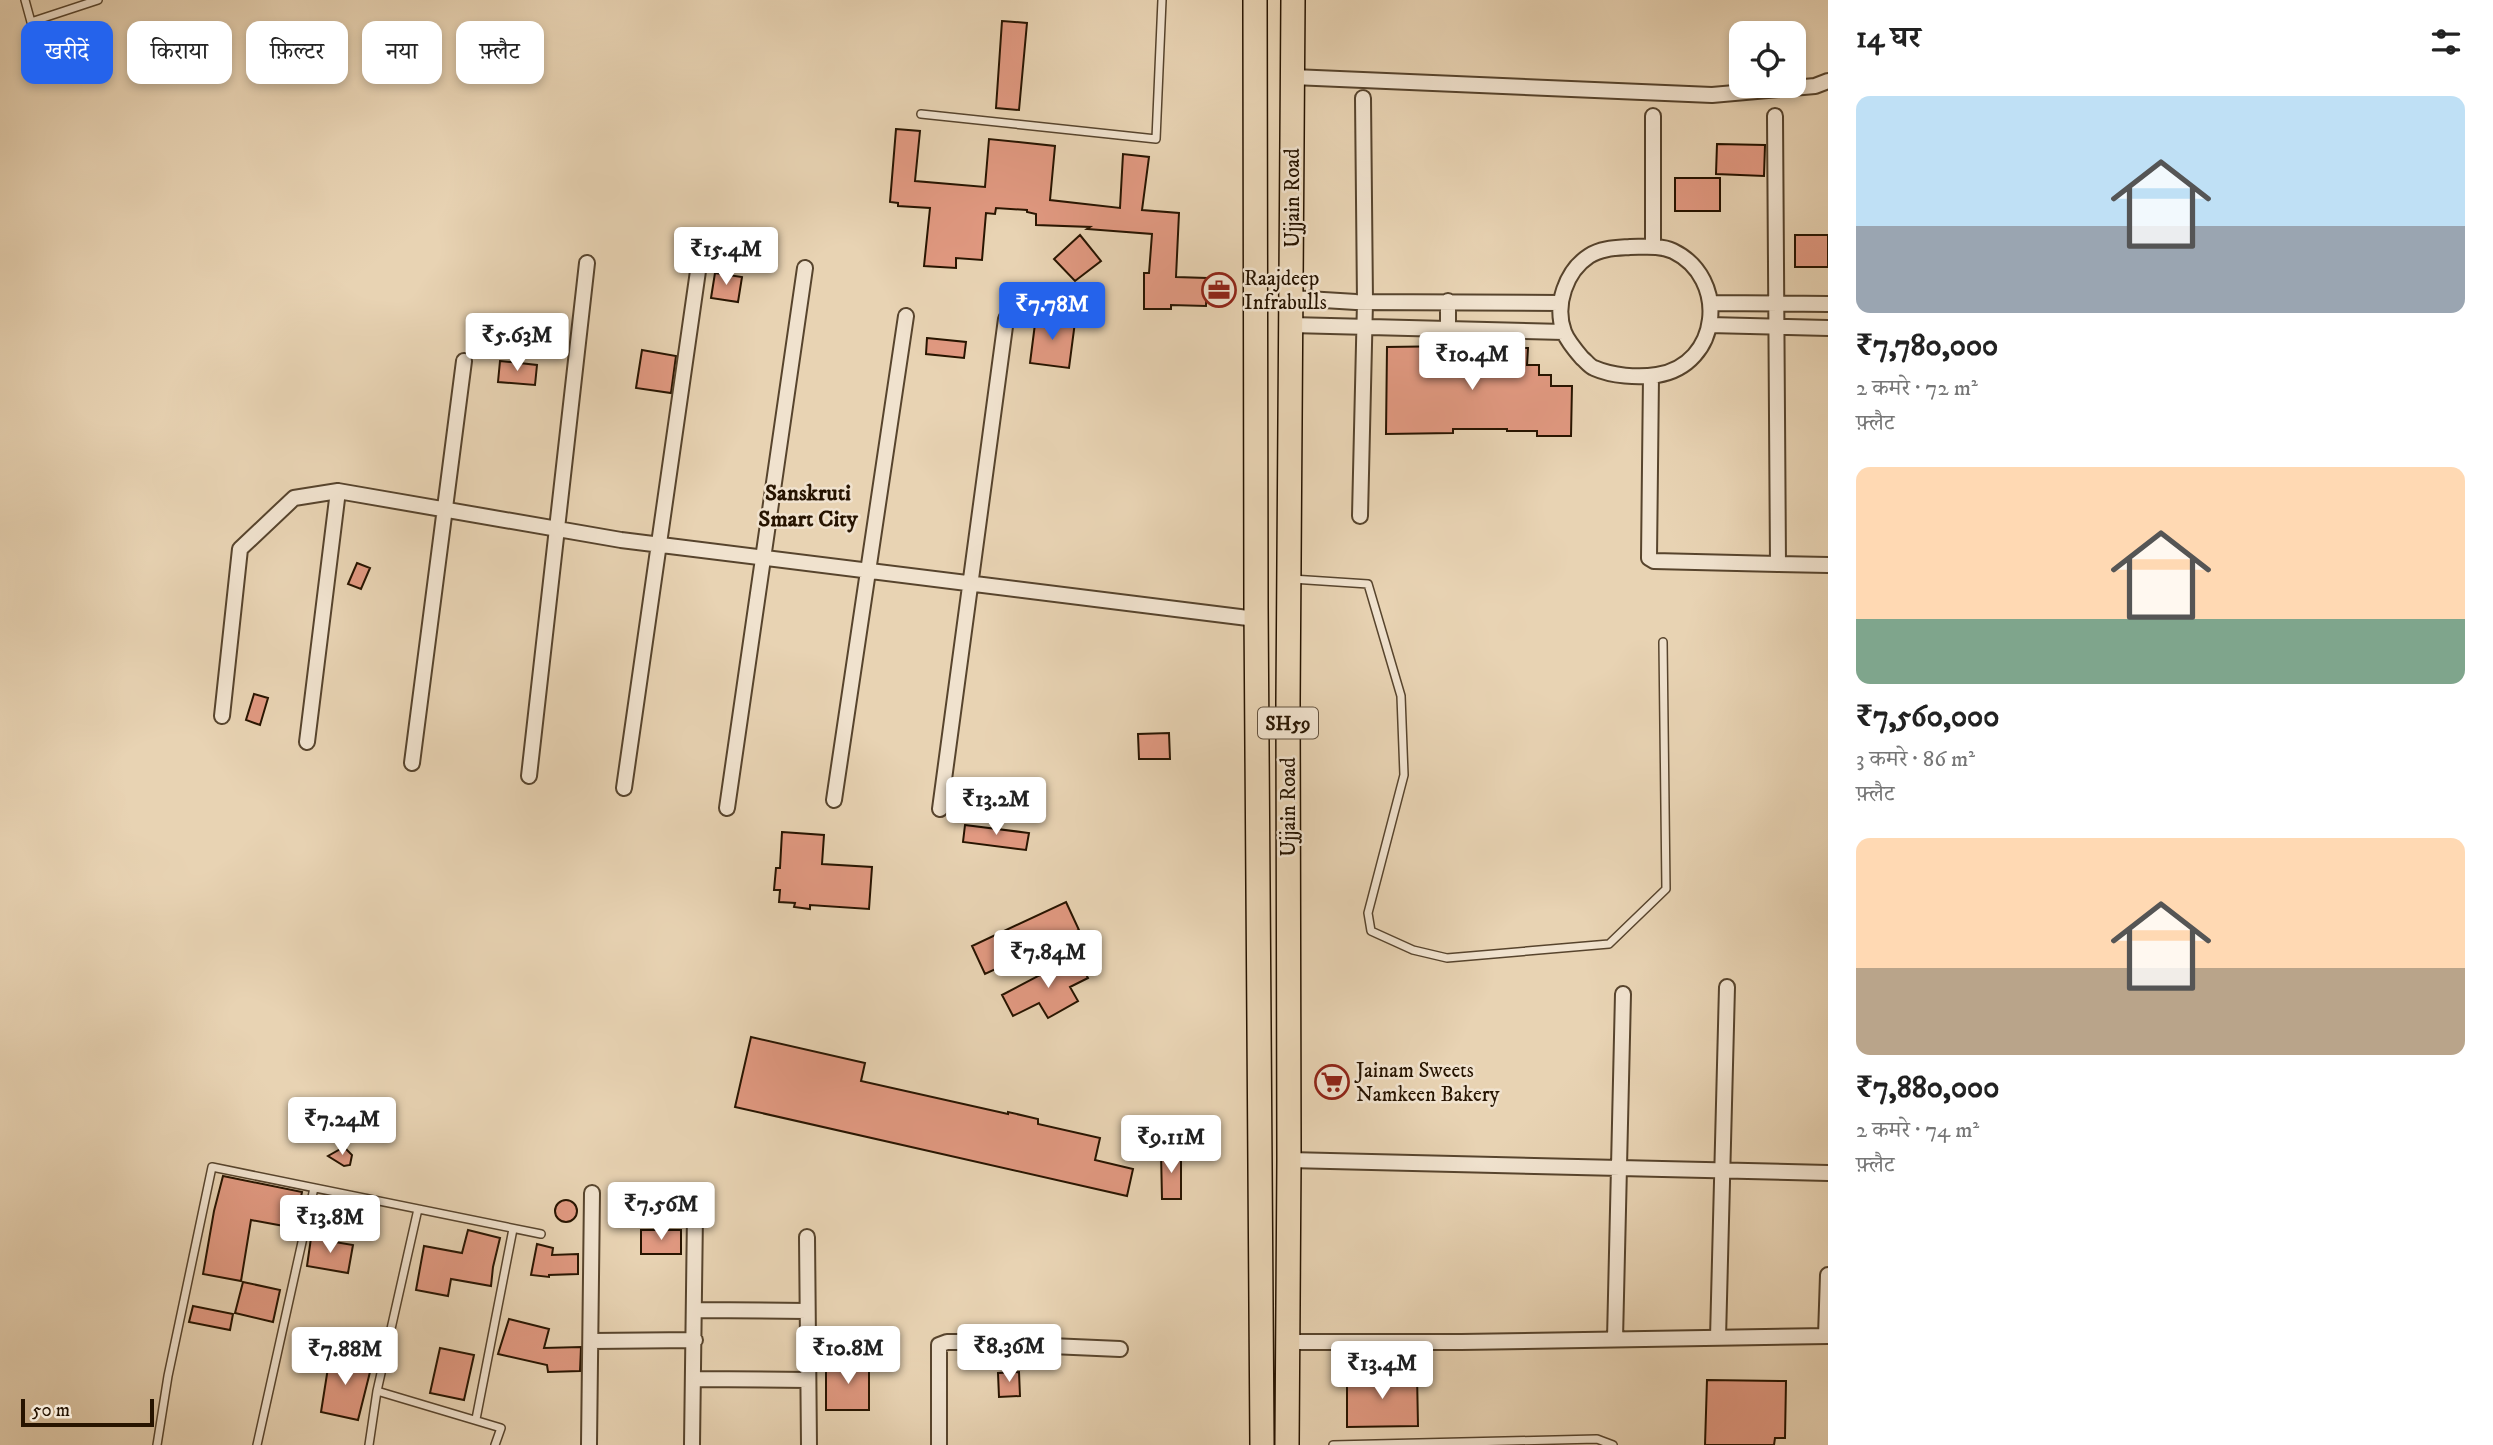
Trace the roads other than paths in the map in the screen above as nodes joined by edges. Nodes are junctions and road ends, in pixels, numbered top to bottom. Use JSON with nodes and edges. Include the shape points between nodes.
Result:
{"nodes":[{"id":1,"x":25,"y":0,"type":"edge"},
{"id":2,"x":98,"y":0,"type":"edge"},
{"id":3,"x":1162,"y":0,"type":"edge"},
{"id":4,"x":1255,"y":0,"type":"edge"},
{"id":5,"x":1293,"y":0,"type":"edge"},
{"id":6,"x":1293,"y":76,"type":"junction"},
{"id":7,"x":1828,"y":80,"type":"edge"},
{"id":8,"x":1363,"y":98,"type":"dead end"},
{"id":9,"x":921,"y":114,"type":"dead end"},
{"id":10,"x":1254,"y":116,"type":"junction"},
{"id":11,"x":1653,"y":116,"type":"dead end"},
{"id":12,"x":1293,"y":117,"type":"junction"},
{"id":13,"x":1775,"y":117,"type":"dead end"},
{"id":14,"x":1653,"y":247,"type":"junction"},
{"id":15,"x":587,"y":263,"type":"dead end"},
{"id":16,"x":805,"y":268,"type":"dead end"},
{"id":17,"x":698,"y":271,"type":"dead end"},
{"id":18,"x":1291,"y":298,"type":"junction"},
{"id":19,"x":1448,"y":301,"type":"junction"},
{"id":20,"x":1364,"y":302,"type":"junction"},
{"id":21,"x":1561,"y":303,"type":"junction"},
{"id":22,"x":1710,"y":303,"type":"junction"},
{"id":23,"x":1775,"y":303,"type":"junction"},
{"id":24,"x":1828,"y":304,"type":"edge"},
{"id":25,"x":906,"y":316,"type":"dead end"},
{"id":26,"x":1006,"y":318,"type":"dead end"},
{"id":27,"x":1291,"y":325,"type":"junction"},
{"id":28,"x":1709,"y":325,"type":"junction"},
{"id":29,"x":1775,"y":327,"type":"junction"},
{"id":30,"x":1364,"y":328,"type":"junction"},
{"id":31,"x":1828,"y":328,"type":"edge"},
{"id":32,"x":1448,"y":329,"type":"junction"},
{"id":33,"x":1564,"y":332,"type":"junction"},
{"id":34,"x":464,"y":361,"type":"dead end"},
{"id":35,"x":1651,"y":376,"type":"junction"},
{"id":36,"x":338,"y":491,"type":"junction"},
{"id":37,"x":445,"y":510,"type":"junction"},
{"id":38,"x":1360,"y":516,"type":"dead end"},
{"id":39,"x":557,"y":529,"type":"junction"},
{"id":40,"x":659,"y":544,"type":"junction"},
{"id":41,"x":763,"y":557,"type":"junction"},
{"id":42,"x":1778,"y":564,"type":"junction"},
{"id":43,"x":1828,"y":565,"type":"edge"},
{"id":44,"x":868,"y":571,"type":"junction"},
{"id":45,"x":1289,"y":579,"type":"junction"},
{"id":46,"x":970,"y":583,"type":"junction"},
{"id":47,"x":1256,"y":619,"type":"junction"},
{"id":48,"x":1662,"y":642,"type":"dead end"},
{"id":49,"x":222,"y":716,"type":"dead end"},
{"id":50,"x":307,"y":742,"type":"dead end"},
{"id":51,"x":412,"y":763,"type":"dead end"},
{"id":52,"x":529,"y":776,"type":"dead end"},
{"id":53,"x":624,"y":788,"type":"dead end"},
{"id":54,"x":834,"y":800,"type":"dead end"},
{"id":55,"x":727,"y":808,"type":"dead end"},
{"id":56,"x":940,"y":810,"type":"dead end"},
{"id":57,"x":1727,"y":987,"type":"dead end"},
{"id":58,"x":1623,"y":994,"type":"dead end"},
{"id":59,"x":1289,"y":1160,"type":"junction"},
{"id":60,"x":1619,"y":1167,"type":"junction"},
{"id":61,"x":1722,"y":1169,"type":"junction"},
{"id":62,"x":1828,"y":1173,"type":"edge"},
{"id":63,"x":314,"y":1188,"type":"junction"},
{"id":64,"x":592,"y":1194,"type":"dead end"},
{"id":65,"x":418,"y":1209,"type":"junction"},
{"id":66,"x":695,"y":1214,"type":"dead end"},
{"id":67,"x":513,"y":1229,"type":"junction"},
{"id":68,"x":541,"y":1234,"type":"dead end"},
{"id":69,"x":807,"y":1237,"type":"dead end"},
{"id":70,"x":1828,"y":1275,"type":"edge"},
{"id":71,"x":694,"y":1310,"type":"junction"},
{"id":72,"x":807,"y":1311,"type":"junction"},
{"id":73,"x":1827,"y":1336,"type":"edge"},
{"id":74,"x":1718,"y":1338,"type":"junction"},
{"id":75,"x":1615,"y":1339,"type":"junction"},
{"id":76,"x":592,"y":1340,"type":"junction"},
{"id":77,"x":695,"y":1340,"type":"junction"},
{"id":78,"x":1289,"y":1342,"type":"junction"},
{"id":79,"x":1120,"y":1349,"type":"dead end"},
{"id":80,"x":693,"y":1379,"type":"junction"},
{"id":81,"x":808,"y":1380,"type":"junction"},
{"id":82,"x":377,"y":1391,"type":"junction"},
{"id":83,"x":476,"y":1419,"type":"junction"},
{"id":84,"x":157,"y":1445,"type":"edge"},
{"id":85,"x":257,"y":1445,"type":"edge"},
{"id":86,"x":369,"y":1445,"type":"edge"},
{"id":87,"x":495,"y":1445,"type":"edge"},
{"id":88,"x":589,"y":1445,"type":"edge"},
{"id":89,"x":692,"y":1445,"type":"edge"},
{"id":90,"x":809,"y":1445,"type":"edge"},
{"id":91,"x":939,"y":1445,"type":"edge"},
{"id":92,"x":1262,"y":1445,"type":"edge"},
{"id":93,"x":1287,"y":1445,"type":"edge"},
{"id":94,"x":1334,"y":1445,"type":"edge"},
{"id":95,"x":1613,"y":1445,"type":"edge"}],
"edges":[{"from":1,"to":2,"type":"lane","via":[[31,22]]},
{"from":3,"to":9,"type":"lane","via":[[1156,139]]},
{"from":4,"to":10,"type":"main road","name":"Ujjain Road","number":"SH59"},
{"from":5,"to":6,"type":"main road","name":"Ujjain Road","number":"SH59"},
{"from":6,"to":7,"type":"street","via":[[1712,95],[1815,86]]},
{"from":6,"to":12,"type":"main road","name":"Ujjain Road","number":"SH59"},
{"from":8,"to":20,"type":"street"},
{"from":10,"to":12,"type":"main road"},
{"from":10,"to":47,"type":"main road","name":"Ujjain Road","number":"SH59"},
{"from":11,"to":14,"type":"street"},
{"from":12,"to":18,"type":"main road","name":"Ujjain Road","number":"SH59"},
{"from":13,"to":23,"type":"street"},
{"from":14,"to":21,"type":"street","via":[[1608,248],[1590,255],[1574,268]]},
{"from":14,"to":22,"type":"street","via":[[1688,260],[1701,276]]},
{"from":15,"to":39,"type":"street"},
{"from":16,"to":41,"type":"street"},
{"from":17,"to":40,"type":"street"},
{"from":18,"to":20,"type":"street"},
{"from":18,"to":27,"type":"main road","name":"Ujjain Road","number":"SH59"},
{"from":19,"to":20,"type":"street"},
{"from":19,"to":21,"type":"street"},
{"from":19,"to":32,"type":"street"},
{"from":20,"to":30,"type":"street"},
{"from":21,"to":33,"type":"street"},
{"from":22,"to":23,"type":"street"},
{"from":22,"to":28,"type":"street"},
{"from":23,"to":24,"type":"street"},
{"from":23,"to":29,"type":"street"},
{"from":25,"to":44,"type":"street"},
{"from":26,"to":46,"type":"street"},
{"from":27,"to":30,"type":"street"},
{"from":27,"to":45,"type":"main road","name":"Ujjain Road","number":"SH59"},
{"from":28,"to":29,"type":"street"},
{"from":28,"to":35,"type":"street","via":[[1696,353],[1680,367]]},
{"from":29,"to":31,"type":"street"},
{"from":29,"to":42,"type":"street"},
{"from":30,"to":32,"type":"street"},
{"from":30,"to":38,"type":"street"},
{"from":32,"to":33,"type":"street"},
{"from":33,"to":35,"type":"street","via":[[1592,367],[1612,374]]},
{"from":34,"to":37,"type":"street"},
{"from":35,"to":42,"type":"street","via":[[1649,558]]},
{"from":36,"to":37,"type":"street"},
{"from":36,"to":49,"type":"street","via":[[294,498],[240,549]]},
{"from":36,"to":50,"type":"street"},
{"from":37,"to":39,"type":"street"},
{"from":37,"to":51,"type":"street"},
{"from":39,"to":40,"type":"street"},
{"from":39,"to":52,"type":"street"},
{"from":40,"to":41,"type":"street"},
{"from":40,"to":53,"type":"street"},
{"from":41,"to":44,"type":"street"},
{"from":41,"to":55,"type":"street"},
{"from":42,"to":43,"type":"street"},
{"from":44,"to":46,"type":"street"},
{"from":44,"to":54,"type":"street"},
{"from":45,"to":48,"type":"lane","via":[[1368,584],[1401,696],[1404,775],[1368,913],[1371,931],[1413,950],[1447,958],[1609,944],[1666,888]]},
{"from":45,"to":59,"type":"main road","name":"Ujjain Road","number":"SH59"},
{"from":46,"to":47,"type":"street"},
{"from":46,"to":56,"type":"street"},
{"from":47,"to":92,"type":"main road","name":"Ujjain Road","number":"SH59"},
{"from":57,"to":61,"type":"street"},
{"from":58,"to":60,"type":"street"},
{"from":59,"to":60,"type":"street"},
{"from":59,"to":78,"type":"main road","name":"Ujjain Road","number":"SH59"},
{"from":60,"to":61,"type":"street"},
{"from":60,"to":75,"type":"street"},
{"from":61,"to":62,"type":"street"},
{"from":61,"to":74,"type":"street"},
{"from":63,"to":65,"type":"lane"},
{"from":63,"to":84,"type":"lane","via":[[212,1167]]},
{"from":63,"to":85,"type":"lane"},
{"from":64,"to":76,"type":"street"},
{"from":65,"to":67,"type":"lane"},
{"from":65,"to":82,"type":"lane"},
{"from":66,"to":71,"type":"street"},
{"from":67,"to":68,"type":"lane"},
{"from":67,"to":83,"type":"lane"},
{"from":69,"to":72,"type":"street"},
{"from":70,"to":73,"type":"street"},
{"from":71,"to":72,"type":"street"},
{"from":71,"to":77,"type":"street"},
{"from":72,"to":81,"type":"street"},
{"from":73,"to":74,"type":"street"},
{"from":74,"to":75,"type":"street"},
{"from":75,"to":78,"type":"street"},
{"from":76,"to":77,"type":"street"},
{"from":76,"to":88,"type":"street"},
{"from":77,"to":80,"type":"street"},
{"from":78,"to":93,"type":"main road","name":"Ujjain Road","number":"SH59"},
{"from":79,"to":91,"type":"street","via":[[939,1345]]},
{"from":80,"to":81,"type":"street"},
{"from":80,"to":89,"type":"street"},
{"from":81,"to":90,"type":"street"},
{"from":82,"to":83,"type":"lane"},
{"from":82,"to":86,"type":"lane"},
{"from":83,"to":87,"type":"lane","via":[[501,1428]]},
{"from":94,"to":95,"type":"lane","via":[[1597,1438]]}]}
